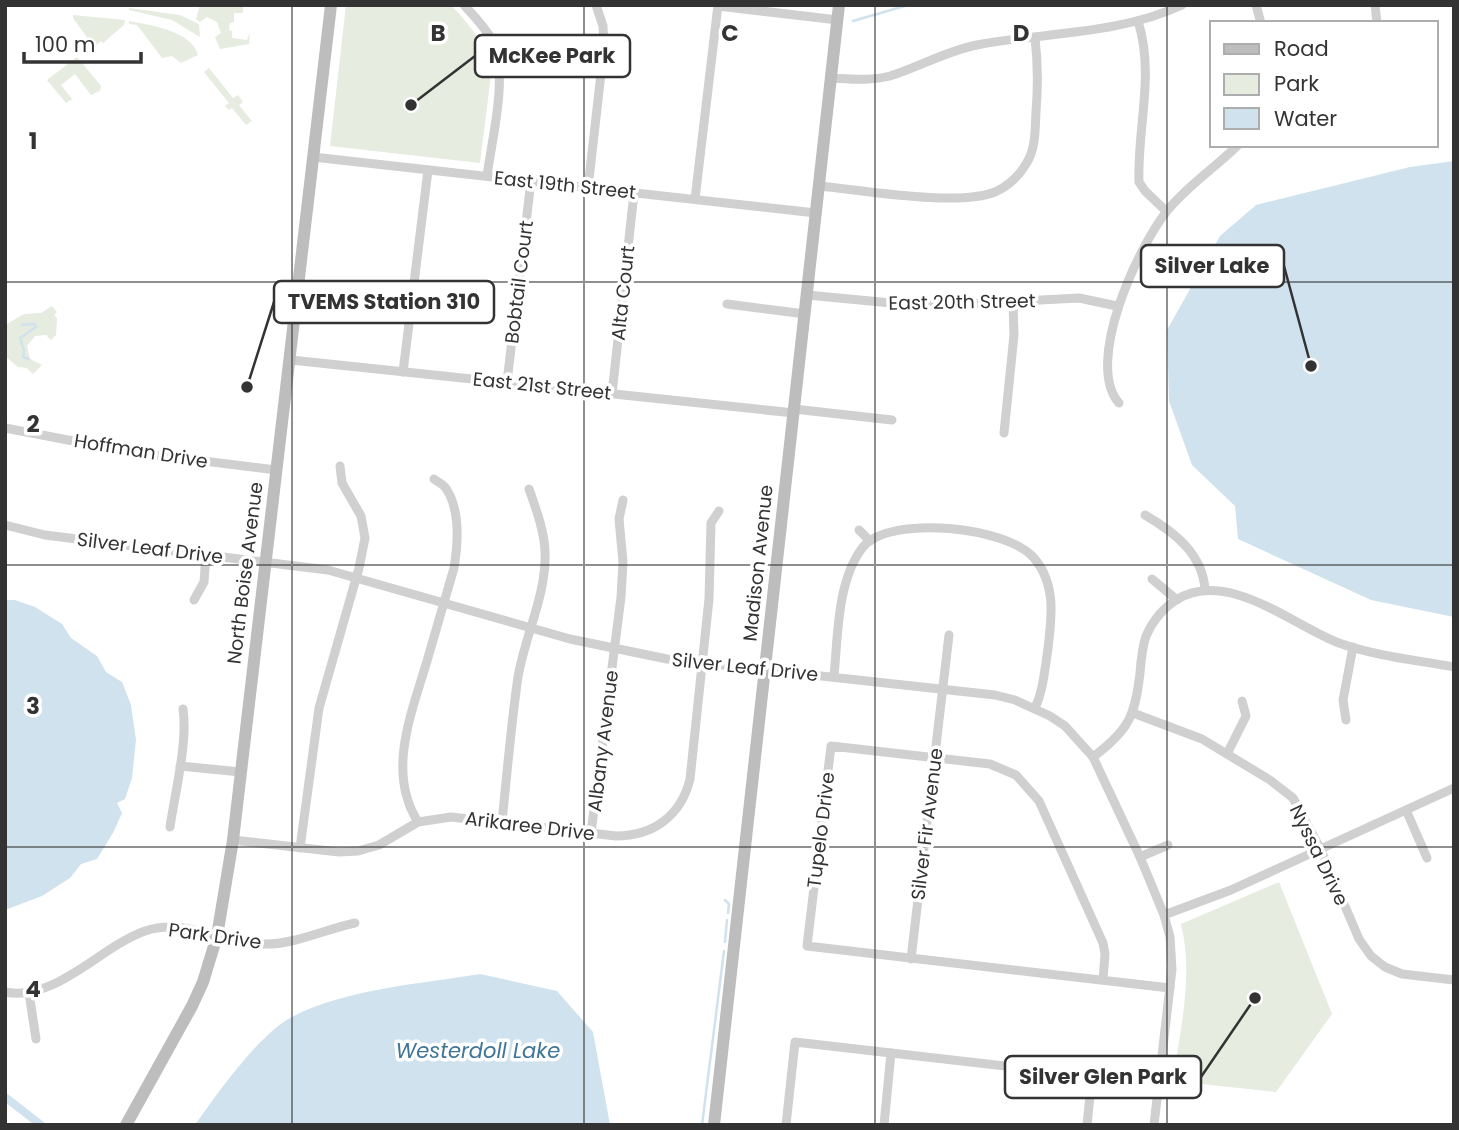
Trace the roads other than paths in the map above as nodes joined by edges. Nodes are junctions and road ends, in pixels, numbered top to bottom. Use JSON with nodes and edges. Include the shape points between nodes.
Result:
{"nodes":[{"id":1,"x":331,"y":5,"type":"edge"},
{"id":2,"x":464,"y":5,"type":"edge"},
{"id":3,"x":596,"y":5,"type":"edge"},
{"id":4,"x":839,"y":5,"type":"edge"},
{"id":5,"x":1182,"y":5,"type":"edge"},
{"id":6,"x":718,"y":6,"type":"edge"},
{"id":7,"x":838,"y":20,"type":"junction"},
{"id":8,"x":1138,"y":21,"type":"junction"},
{"id":9,"x":1035,"y":37,"type":"junction"},
{"id":10,"x":831,"y":78,"type":"junction"},
{"id":11,"x":1236,"y":147,"type":"edge"},
{"id":12,"x":313,"y":157,"type":"junction"},
{"id":13,"x":428,"y":170,"type":"junction"},
{"id":14,"x":487,"y":176,"type":"junction"},
{"id":15,"x":531,"y":181,"type":"junction"},
{"id":16,"x":819,"y":186,"type":"junction"},
{"id":17,"x":588,"y":188,"type":"junction"},
{"id":18,"x":634,"y":193,"type":"junction"},
{"id":19,"x":695,"y":200,"type":"junction"},
{"id":20,"x":1166,"y":211,"type":"junction"},
{"id":21,"x":816,"y":213,"type":"junction"},
{"id":22,"x":807,"y":295,"type":"junction"},
{"id":23,"x":1013,"y":302,"type":"junction"},
{"id":24,"x":727,"y":304,"type":"dead end"},
{"id":25,"x":1117,"y":306,"type":"junction"},
{"id":26,"x":805,"y":314,"type":"junction"},
{"id":27,"x":290,"y":360,"type":"junction"},
{"id":28,"x":403,"y":372,"type":"junction"},
{"id":29,"x":507,"y":382,"type":"junction"},
{"id":30,"x":612,"y":394,"type":"junction"},
{"id":31,"x":1119,"y":403,"type":"dead end"},
{"id":32,"x":794,"y":411,"type":"junction"},
{"id":33,"x":892,"y":420,"type":"dead end"},
{"id":34,"x":5,"y":428,"type":"edge"},
{"id":35,"x":1004,"y":433,"type":"dead end"},
{"id":36,"x":340,"y":466,"type":"dead end"},
{"id":37,"x":277,"y":470,"type":"junction"},
{"id":38,"x":434,"y":479,"type":"dead end"},
{"id":39,"x":529,"y":489,"type":"dead end"},
{"id":40,"x":622,"y":500,"type":"dead end"},
{"id":41,"x":719,"y":511,"type":"dead end"},
{"id":42,"x":1145,"y":515,"type":"dead end"},
{"id":43,"x":5,"y":525,"type":"edge"},
{"id":44,"x":859,"y":530,"type":"dead end"},
{"id":45,"x":870,"y":541,"type":"junction"},
{"id":46,"x":206,"y":554,"type":"junction"},
{"id":47,"x":266,"y":562,"type":"junction"},
{"id":48,"x":356,"y":578,"type":"junction"},
{"id":49,"x":1152,"y":579,"type":"dead end"},
{"id":50,"x":1205,"y":589,"type":"junction"},
{"id":51,"x":194,"y":600,"type":"dead end"},
{"id":52,"x":1177,"y":600,"type":"junction"},
{"id":53,"x":443,"y":603,"type":"junction"},
{"id":54,"x":529,"y":626,"type":"junction"},
{"id":55,"x":949,"y":635,"type":"dead end"},
{"id":56,"x":1353,"y":647,"type":"junction"},
{"id":57,"x":614,"y":649,"type":"junction"},
{"id":58,"x":704,"y":663,"type":"junction"},
{"id":59,"x":1454,"y":667,"type":"edge"},
{"id":60,"x":766,"y":669,"type":"junction"},
{"id":61,"x":834,"y":676,"type":"junction"},
{"id":62,"x":943,"y":690,"type":"junction"},
{"id":63,"x":1242,"y":701,"type":"dead end"},
{"id":64,"x":1035,"y":708,"type":"junction"},
{"id":65,"x":183,"y":709,"type":"dead end"},
{"id":66,"x":1133,"y":713,"type":"junction"},
{"id":67,"x":1346,"y":720,"type":"dead end"},
{"id":68,"x":1227,"y":754,"type":"junction"},
{"id":69,"x":1093,"y":757,"type":"junction"},
{"id":70,"x":934,"y":758,"type":"junction"},
{"id":71,"x":180,"y":766,"type":"junction"},
{"id":72,"x":241,"y":772,"type":"junction"},
{"id":73,"x":1454,"y":788,"type":"edge"},
{"id":74,"x":1406,"y":810,"type":"junction"},
{"id":75,"x":418,"y":822,"type":"junction"},
{"id":76,"x":502,"y":822,"type":"junction"},
{"id":77,"x":170,"y":827,"type":"dead end"},
{"id":78,"x":592,"y":833,"type":"junction"},
{"id":79,"x":233,"y":840,"type":"junction"},
{"id":80,"x":1168,"y":845,"type":"dead end"},
{"id":81,"x":300,"y":848,"type":"junction"},
{"id":82,"x":1321,"y":850,"type":"junction"},
{"id":83,"x":1140,"y":857,"type":"junction"},
{"id":84,"x":1427,"y":858,"type":"dead end"},
{"id":85,"x":1164,"y":915,"type":"junction"},
{"id":86,"x":355,"y":923,"type":"dead end"},
{"id":87,"x":217,"y":936,"type":"junction"},
{"id":88,"x":911,"y":959,"type":"junction"},
{"id":89,"x":1103,"y":980,"type":"junction"},
{"id":90,"x":1454,"y":980,"type":"edge"},
{"id":91,"x":1170,"y":988,"type":"junction"},
{"id":92,"x":5,"y":992,"type":"edge"},
{"id":93,"x":29,"y":993,"type":"junction"},
{"id":94,"x":36,"y":1039,"type":"dead end"},
{"id":95,"x":891,"y":1053,"type":"junction"},
{"id":96,"x":126,"y":1125,"type":"edge"},
{"id":97,"x":714,"y":1125,"type":"edge"},
{"id":98,"x":786,"y":1125,"type":"edge"},
{"id":99,"x":884,"y":1125,"type":"edge"},
{"id":100,"x":1087,"y":1125,"type":"edge"},
{"id":101,"x":1154,"y":1125,"type":"edge"}],
"edges":[{"from":1,"to":12,"type":"street","name":"North Boise Avenue"},
{"from":2,"to":14,"type":"street","via":[[487,33],[499,61]]},
{"from":3,"to":17,"type":"street","via":[[604,47]]},
{"from":4,"to":7,"type":"street","name":"Madison Avenue"},
{"from":5,"to":8,"type":"street"},
{"from":6,"to":7,"type":"street"},
{"from":6,"to":19,"type":"street"},
{"from":7,"to":10,"type":"street","name":"Madison Avenue"},
{"from":8,"to":9,"type":"street"},
{"from":8,"to":20,"type":"street","via":[[1147,74],[1139,182]]},
{"from":9,"to":10,"type":"street","via":[[965,48],[880,78]]},
{"from":9,"to":16,"type":"street","via":[[1038,78],[1032,150],[1028,163],[1009,184],[982,196],[930,197]]},
{"from":10,"to":16,"type":"street","name":"Madison Avenue"},
{"from":11,"to":20,"type":"street"},
{"from":12,"to":13,"type":"street","name":"East 19th Street"},
{"from":12,"to":27,"type":"street","name":"North Boise Avenue"},
{"from":13,"to":14,"type":"street","name":"East 19th Street"},
{"from":13,"to":28,"type":"street"},
{"from":14,"to":15,"type":"street","name":"East 19th Street"},
{"from":15,"to":17,"type":"street","name":"East 19th Street"},
{"from":15,"to":29,"type":"street","name":"Bobtail Court"},
{"from":16,"to":21,"type":"street","name":"Madison Avenue"},
{"from":17,"to":18,"type":"street","name":"East 19th Street"},
{"from":18,"to":19,"type":"street","name":"East 19th Street"},
{"from":18,"to":30,"type":"street","name":"Alta Court"},
{"from":19,"to":21,"type":"street","name":"East 19th Street"},
{"from":20,"to":25,"type":"street","via":[[1147,240]]},
{"from":21,"to":22,"type":"street","name":"Madison Avenue"},
{"from":22,"to":23,"type":"street","name":"East 20th Street","via":[[923,306]]},
{"from":22,"to":26,"type":"street","name":"Madison Avenue"},
{"from":23,"to":25,"type":"street","name":"East 20th Street","via":[[1087,299]]},
{"from":23,"to":35,"type":"street"},
{"from":24,"to":26,"type":"street"},
{"from":25,"to":31,"type":"street","via":[[1107,370],[1111,394]]},
{"from":26,"to":32,"type":"street","name":"Madison Avenue"},
{"from":27,"to":28,"type":"street","name":"East 21st Street"},
{"from":27,"to":37,"type":"street","name":"North Boise Avenue"},
{"from":28,"to":29,"type":"street","name":"East 21st Street"},
{"from":29,"to":30,"type":"street","name":"East 21st Street"},
{"from":30,"to":32,"type":"street","name":"East 21st Street"},
{"from":32,"to":33,"type":"street","name":"East 21st Street"},
{"from":32,"to":60,"type":"street","name":"Madison Avenue"},
{"from":34,"to":37,"type":"street","name":"Hoffman Drive","via":[[131,452]]},
{"from":36,"to":48,"type":"street","via":[[342,483],[359,509],[364,532]]},
{"from":37,"to":47,"type":"street","name":"North Boise Avenue"},
{"from":38,"to":53,"type":"street","via":[[447,488],[457,527],[454,568]]},
{"from":39,"to":54,"type":"street","via":[[545,552],[540,596]]},
{"from":40,"to":57,"type":"street","name":"Albany Avenue","via":[[621,597]]},
{"from":41,"to":58,"type":"street","name":"Arikaree Drive","via":[[711,523]]},
{"from":42,"to":50,"type":"street","via":[[1190,549]]},
{"from":43,"to":46,"type":"street","name":"Silver Leaf Drive","via":[[45,535]]},
{"from":44,"to":45,"type":"street"},
{"from":45,"to":61,"type":"street","via":[[852,564],[845,583]]},
{"from":45,"to":64,"type":"street","via":[[904,530],[951,530],[1009,541],[1034,558],[1048,584],[1051,615],[1043,686]]},
{"from":46,"to":47,"type":"street","name":"Silver Leaf Drive"},
{"from":46,"to":51,"type":"street","via":[[204,582]]},
{"from":47,"to":48,"type":"street","name":"Silver Leaf Drive"},
{"from":47,"to":72,"type":"street","name":"North Boise Avenue"},
{"from":48,"to":53,"type":"street","name":"Silver Leaf Drive"},
{"from":48,"to":81,"type":"street","via":[[319,708]]},
{"from":49,"to":52,"type":"street"},
{"from":50,"to":52,"type":"street"},
{"from":50,"to":56,"type":"street","via":[[1235,594]]},
{"from":52,"to":66,"type":"street","via":[[1160,613],[1147,633]]},
{"from":53,"to":54,"type":"street","name":"Silver Leaf Drive"},
{"from":53,"to":75,"type":"street","via":[[404,743],[404,783]]},
{"from":54,"to":57,"type":"street","name":"Silver Leaf Drive"},
{"from":54,"to":76,"type":"street","via":[[518,677]]},
{"from":55,"to":62,"type":"street","name":"Silver Fir Avenue"},
{"from":56,"to":59,"type":"street"},
{"from":56,"to":67,"type":"street","via":[[1343,700]]},
{"from":57,"to":58,"type":"street","name":"Silver Leaf Drive"},
{"from":57,"to":78,"type":"street","name":"Albany Avenue"},
{"from":58,"to":60,"type":"street","name":"Silver Leaf Drive"},
{"from":58,"to":78,"type":"street","name":"Arikaree Drive","via":[[688,787],[669,825],[629,836]]},
{"from":60,"to":61,"type":"street","name":"Silver Leaf Drive"},
{"from":60,"to":97,"type":"street","name":"Madison Avenue"},
{"from":61,"to":62,"type":"street","name":"Silver Leaf Drive"},
{"from":62,"to":64,"type":"street","name":"Silver Leaf Drive","via":[[995,695]]},
{"from":62,"to":70,"type":"street","name":"Silver Fir Avenue"},
{"from":63,"to":68,"type":"street","via":[[1246,716]]},
{"from":64,"to":69,"type":"street","name":"Silver Leaf Drive","via":[[1065,726]]},
{"from":65,"to":71,"type":"street"},
{"from":66,"to":68,"type":"street","name":"Nyssa Drive","via":[[1185,731]]},
{"from":66,"to":69,"type":"street","via":[[1117,738]]},
{"from":68,"to":82,"type":"street","name":"Nyssa Drive","via":[[1293,798]]},
{"from":69,"to":83,"type":"street","name":"Silver Leaf Drive"},
{"from":70,"to":88,"type":"street","name":"Silver Fir Avenue"},
{"from":70,"to":88,"type":"street","name":"Tupelo Drive","via":[[831,746],[807,946]]},
{"from":70,"to":89,"type":"street","name":"Tupelo Drive","via":[[990,764],[1016,775],[1032,791],[1098,929],[1105,954]]},
{"from":71,"to":72,"type":"street"},
{"from":71,"to":77,"type":"street"},
{"from":72,"to":79,"type":"street","name":"North Boise Avenue"},
{"from":73,"to":74,"type":"street"},
{"from":74,"to":82,"type":"street"},
{"from":74,"to":84,"type":"street"},
{"from":75,"to":76,"type":"street","name":"Arikaree Drive","via":[[451,817]]},
{"from":75,"to":81,"type":"street","name":"Arikaree Drive","via":[[365,850]]},
{"from":76,"to":78,"type":"street","name":"Arikaree Drive"},
{"from":79,"to":81,"type":"street","name":"Arikaree Drive"},
{"from":79,"to":87,"type":"street","name":"North Boise Avenue"},
{"from":80,"to":83,"type":"street"},
{"from":82,"to":85,"type":"street"},
{"from":82,"to":90,"type":"street","name":"Nyssa Drive","via":[[1359,939],[1371,956],[1402,974]]},
{"from":83,"to":85,"type":"street","name":"Silver Leaf Drive"},
{"from":85,"to":91,"type":"street","name":"Silver Leaf Drive","via":[[1172,960]]},
{"from":86,"to":87,"type":"street","name":"Park Drive","via":[[269,944]]},
{"from":87,"to":93,"type":"street","name":"Park Drive","via":[[179,927],[145,931]]},
{"from":87,"to":96,"type":"street","name":"North Boise Avenue","via":[[198,995]]},
{"from":88,"to":89,"type":"street","name":"Tupelo Drive"},
{"from":89,"to":91,"type":"street","name":"Tupelo Drive"},
{"from":91,"to":101,"type":"street","name":"Silver Leaf Drive"},
{"from":92,"to":93,"type":"street","name":"Park Drive"},
{"from":93,"to":94,"type":"street"},
{"from":95,"to":98,"type":"street","via":[[795,1042]]},
{"from":95,"to":99,"type":"street"},
{"from":95,"to":100,"type":"street","via":[[1093,1076]]}]}
